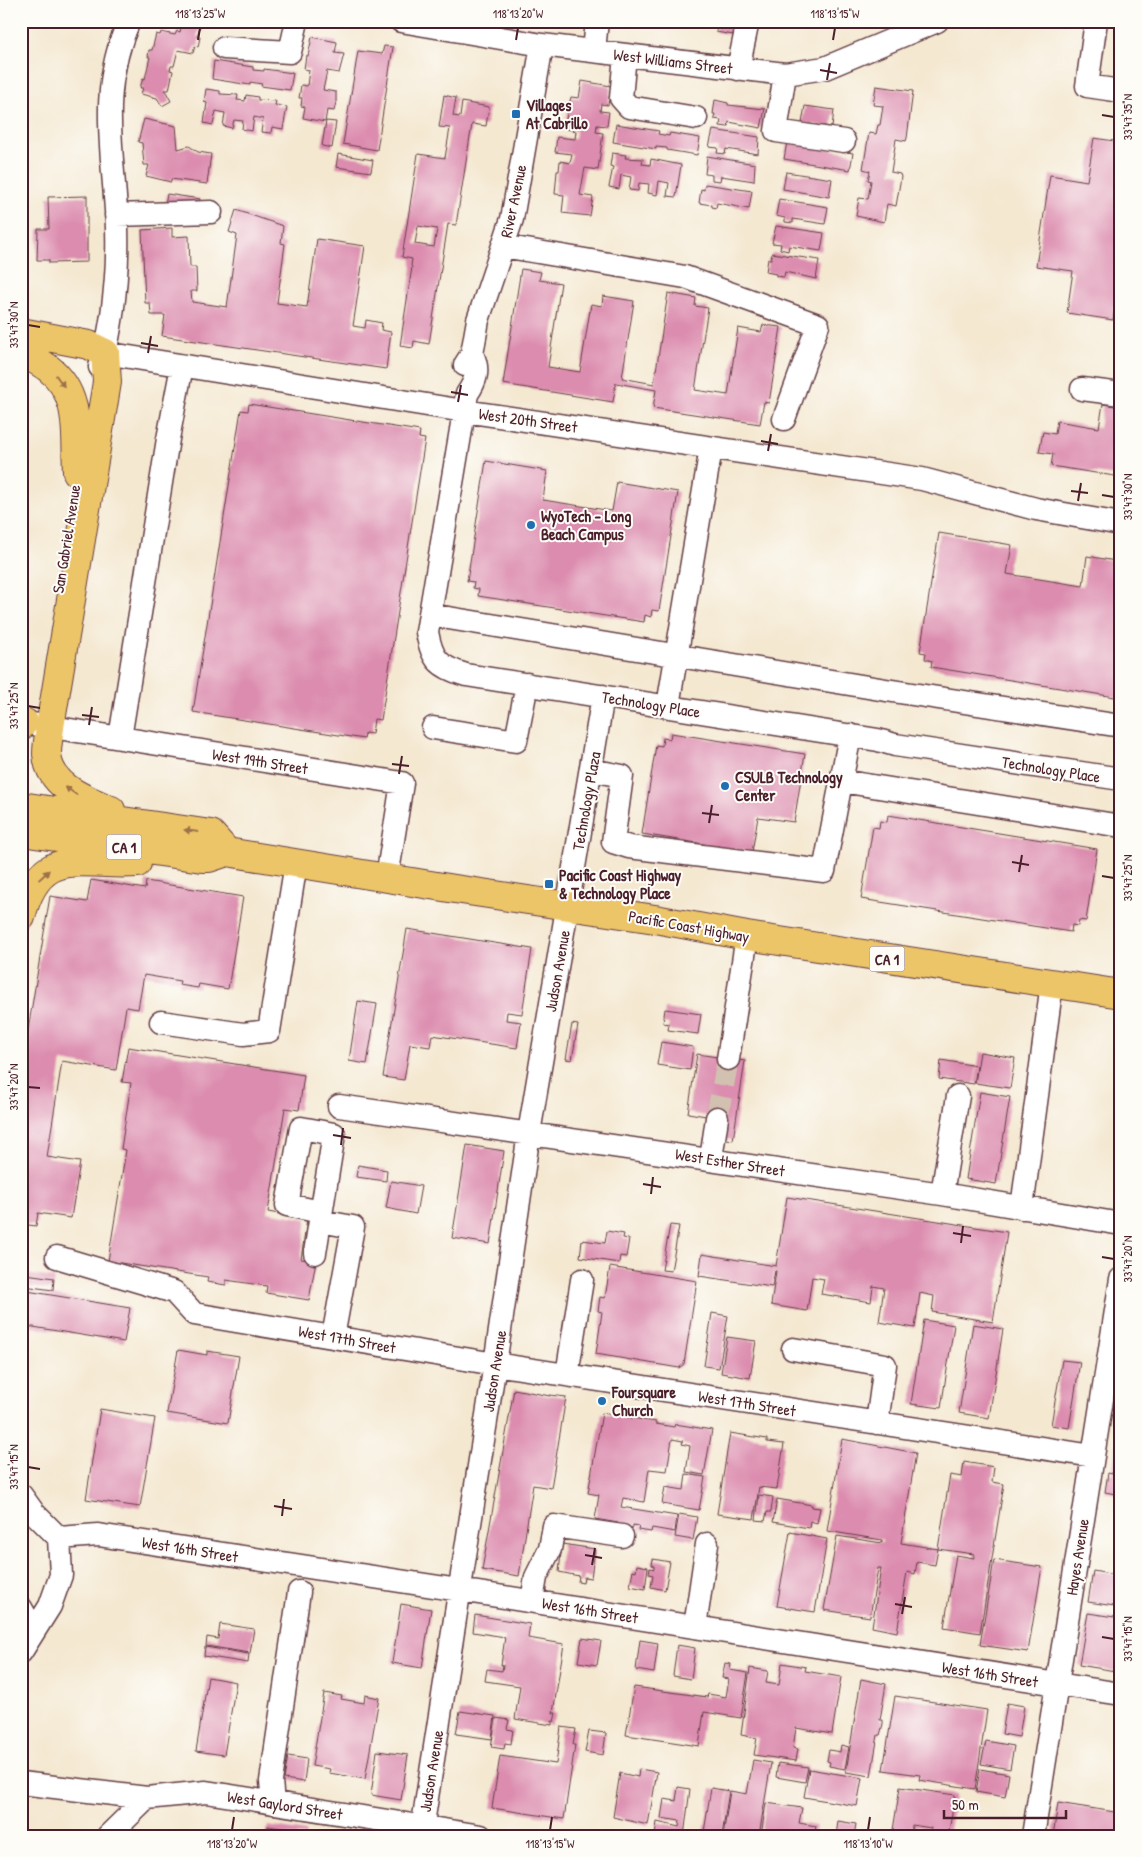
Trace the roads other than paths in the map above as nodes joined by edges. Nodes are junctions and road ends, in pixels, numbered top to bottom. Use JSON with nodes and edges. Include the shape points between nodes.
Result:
{"nodes":[{"id":1,"x":129,"y":21,"type":"edge"},
{"id":2,"x":297,"y":21,"type":"edge"},
{"id":3,"x":401,"y":21,"type":"edge"},
{"id":4,"x":597,"y":21,"type":"edge"},
{"id":5,"x":748,"y":21,"type":"edge"},
{"id":6,"x":1096,"y":21,"type":"edge"},
{"id":7,"x":936,"y":22,"type":"edge"},
{"id":8,"x":542,"y":44,"type":"junction"},
{"id":9,"x":224,"y":48,"type":"dead end"},
{"id":10,"x":594,"y":51,"type":"junction"},
{"id":11,"x":625,"y":55,"type":"junction"},
{"id":12,"x":738,"y":69,"type":"junction"},
{"id":13,"x":785,"y":74,"type":"junction"},
{"id":14,"x":1121,"y":91,"type":"edge"},
{"id":15,"x":696,"y":118,"type":"dead end"},
{"id":16,"x":844,"y":141,"type":"dead end"},
{"id":17,"x":211,"y":212,"type":"dead end"},
{"id":18,"x":116,"y":215,"type":"junction"},
{"id":19,"x":503,"y":246,"type":"junction"},
{"id":20,"x":21,"y":332,"type":"edge"},
{"id":21,"x":21,"y":347,"type":"edge"},
{"id":22,"x":21,"y":352,"type":"edge"},
{"id":23,"x":105,"y":353,"type":"junction"},
{"id":24,"x":182,"y":366,"type":"junction"},
{"id":25,"x":1082,"y":389,"type":"dead end"},
{"id":26,"x":1121,"y":394,"type":"edge"},
{"id":27,"x":465,"y":403,"type":"junction"},
{"id":28,"x":784,"y":419,"type":"dead end"},
{"id":29,"x":711,"y":448,"type":"junction"},
{"id":30,"x":77,"y":472,"type":"junction"},
{"id":31,"x":1121,"y":524,"type":"edge"},
{"id":32,"x":430,"y":616,"type":"junction"},
{"id":33,"x":677,"y":655,"type":"junction"},
{"id":34,"x":527,"y":684,"type":"junction"},
{"id":35,"x":603,"y":696,"type":"junction"},
{"id":36,"x":668,"y":706,"type":"junction"},
{"id":37,"x":32,"y":725,"type":"edge"},
{"id":38,"x":1121,"y":726,"type":"edge"},
{"id":39,"x":433,"y":728,"type":"dead end"},
{"id":40,"x":850,"y":736,"type":"junction"},
{"id":41,"x":120,"y":738,"type":"junction"},
{"id":42,"x":591,"y":770,"type":"junction"},
{"id":43,"x":1121,"y":779,"type":"edge"},
{"id":44,"x":841,"y":781,"type":"junction"},
{"id":45,"x":21,"y":806,"type":"edge"},
{"id":46,"x":147,"y":825,"type":"junction"},
{"id":47,"x":1121,"y":826,"type":"edge"},
{"id":48,"x":21,"y":832,"type":"edge"},
{"id":49,"x":214,"y":855,"type":"junction"},
{"id":50,"x":296,"y":863,"type":"junction"},
{"id":51,"x":387,"y":878,"type":"junction"},
{"id":52,"x":568,"y":906,"type":"junction"},
{"id":53,"x":21,"y":917,"type":"edge"},
{"id":54,"x":747,"y":936,"type":"junction"},
{"id":55,"x":1052,"y":983,"type":"junction"},
{"id":56,"x":1121,"y":994,"type":"edge"},
{"id":57,"x":162,"y":1022,"type":"dead end"},
{"id":58,"x":728,"y":1059,"type":"tunnel mouth"},
{"id":59,"x":958,"y":1096,"type":"dead end"},
{"id":60,"x":339,"y":1106,"type":"dead end"},
{"id":61,"x":717,"y":1118,"type":"tunnel mouth"},
{"id":62,"x":530,"y":1133,"type":"junction"},
{"id":63,"x":711,"y":1159,"type":"junction"},
{"id":64,"x":942,"y":1194,"type":"junction"},
{"id":65,"x":1022,"y":1208,"type":"junction"},
{"id":66,"x":1121,"y":1224,"type":"edge"},
{"id":67,"x":315,"y":1253,"type":"dead end"},
{"id":68,"x":57,"y":1257,"type":"dead end"},
{"id":69,"x":1121,"y":1279,"type":"edge"},
{"id":70,"x":582,"y":1280,"type":"dead end"},
{"id":71,"x":333,"y":1337,"type":"junction"},
{"id":72,"x":793,"y":1350,"type":"dead end"},
{"id":73,"x":495,"y":1364,"type":"junction"},
{"id":74,"x":567,"y":1375,"type":"junction"},
{"id":75,"x":877,"y":1423,"type":"junction"},
{"id":76,"x":1093,"y":1456,"type":"junction"},
{"id":77,"x":21,"y":1495,"type":"edge"},
{"id":78,"x":622,"y":1536,"type":"dead end"},
{"id":79,"x":59,"y":1538,"type":"junction"},
{"id":80,"x":707,"y":1544,"type":"dead end"},
{"id":81,"x":460,"y":1590,"type":"junction"},
{"id":82,"x":299,"y":1592,"type":"dead end"},
{"id":83,"x":532,"y":1601,"type":"junction"},
{"id":84,"x":21,"y":1608,"type":"edge"},
{"id":85,"x":695,"y":1627,"type":"junction"},
{"id":86,"x":34,"y":1631,"type":"junction"},
{"id":87,"x":21,"y":1652,"type":"edge"},
{"id":88,"x":1057,"y":1684,"type":"junction"},
{"id":89,"x":1121,"y":1694,"type":"edge"},
{"id":90,"x":21,"y":1783,"type":"edge"},
{"id":91,"x":147,"y":1798,"type":"junction"},
{"id":92,"x":273,"y":1803,"type":"junction"},
{"id":93,"x":421,"y":1831,"type":"edge"},
{"id":94,"x":108,"y":1836,"type":"edge"},
{"id":95,"x":481,"y":1836,"type":"edge"},
{"id":96,"x":1033,"y":1836,"type":"edge"}],
"edges":[{"from":1,"to":18,"type":"street","name":"San Gabriel Avenue","via":[[111,83],[109,128]]},
{"from":2,"to":9,"type":"street","via":[[290,52]]},
{"from":3,"to":8,"type":"street","name":"West Williams Street"},
{"from":4,"to":10,"type":"street"},
{"from":5,"to":12,"type":"street"},
{"from":6,"to":14,"type":"street","via":[[1087,86]]},
{"from":7,"to":13,"type":"street","name":"West Williams Street","via":[[825,68]]},
{"from":8,"to":10,"type":"street","name":"West Williams Street"},
{"from":8,"to":19,"type":"street","name":"River Avenue","via":[[512,219]]},
{"from":10,"to":11,"type":"street","name":"West Williams Street"},
{"from":11,"to":12,"type":"street","name":"West Williams Street"},
{"from":11,"to":15,"type":"street","via":[[621,98],[625,104]]},
{"from":12,"to":13,"type":"street","name":"West Williams Street"},
{"from":13,"to":16,"type":"street","via":[[776,131]]},
{"from":17,"to":18,"type":"street"},
{"from":18,"to":23,"type":"street","name":"San Gabriel Avenue","via":[[117,279]]},
{"from":19,"to":27,"type":"street","name":"River Avenue","via":[[478,320],[472,354],[465,363],[462,382]]},
{"from":19,"to":28,"type":"street","via":[[685,277],[818,325]]},
{"from":20,"to":23,"type":"main road","via":[[89,344]]},
{"from":21,"to":23,"type":"main road","via":[[87,357]]},
{"from":22,"to":30,"type":"main road","one_way":true,"via":[[59,377],[69,394],[76,420]]},
{"from":23,"to":24,"type":"street","name":"West 20th Street"},
{"from":23,"to":30,"type":"street","name":"San Gabriel Avenue","via":[[95,380]]},
{"from":23,"to":37,"type":"main road","name":"San Gabriel Avenue","via":[[107,382]]},
{"from":24,"to":27,"type":"street","name":"West 20th Street"},
{"from":24,"to":41,"type":"street"},
{"from":25,"to":26,"type":"street"},
{"from":27,"to":29,"type":"street","name":"West 20th Street"},
{"from":27,"to":32,"type":"street","name":"Technology Place"},
{"from":29,"to":31,"type":"street","name":"West 20th Street","via":[[922,479],[1036,509]]},
{"from":29,"to":33,"type":"street"},
{"from":30,"to":37,"type":"main road","name":"San Gabriel Avenue","via":[[39,700]]},
{"from":32,"to":33,"type":"street"},
{"from":32,"to":34,"type":"street","name":"Technology Place","via":[[427,632],[430,650],[451,670]]},
{"from":33,"to":36,"type":"street"},
{"from":33,"to":38,"type":"street"},
{"from":34,"to":35,"type":"street","name":"Technology Place"},
{"from":34,"to":39,"type":"street","via":[[516,741]]},
{"from":35,"to":36,"type":"street","name":"Technology Place"},
{"from":35,"to":42,"type":"street","name":"Technology Plaza"},
{"from":36,"to":40,"type":"street","name":"Technology Place"},
{"from":37,"to":41,"type":"street","name":"West 19th Street"},
{"from":46,"to":37,"type":"main road","one_way":true,"via":[[68,790],[50,768],[47,752]]},
{"from":40,"to":43,"type":"street","name":"Technology Place"},
{"from":40,"to":44,"type":"street"},
{"from":41,"to":51,"type":"street","name":"West 19th Street","via":[[402,784]]},
{"from":42,"to":44,"type":"street","via":[[622,776],[613,842],[629,847],[824,871]]},
{"from":42,"to":52,"type":"street","name":"Technology Plaza"},
{"from":44,"to":47,"type":"street"},
{"from":45,"to":46,"type":"main road","number":"CA 1"},
{"from":49,"to":46,"type":"main road","number":"CA 1","one_way":true,"via":[[211,834]]},
{"from":48,"to":49,"type":"main road","name":"Pacific Coast Highway","number":"CA 1"},
{"from":49,"to":50,"type":"main road","name":"Pacific Coast Highway","number":"CA 1"},
{"from":53,"to":49,"type":"main road","one_way":true,"via":[[31,890],[40,877],[63,863],[123,864]]},
{"from":50,"to":51,"type":"main road","name":"Pacific Coast Highway","number":"CA 1"},
{"from":50,"to":57,"type":"street","via":[[269,1031],[243,1034]]},
{"from":51,"to":52,"type":"main road","name":"Pacific Coast Highway","number":"CA 1"},
{"from":52,"to":54,"type":"main road","name":"Pacific Coast Highway","number":"CA 1"},
{"from":52,"to":62,"type":"street","name":"Judson Avenue"},
{"from":54,"to":55,"type":"main road","name":"Pacific Coast Highway","number":"CA 1"},
{"from":54,"to":58,"type":"street"},
{"from":55,"to":56,"type":"main road","name":"Pacific Coast Highway","number":"CA 1"},
{"from":55,"to":65,"type":"street"},
{"from":59,"to":64,"type":"street"},
{"from":60,"to":62,"type":"street","name":"West Esther Street"},
{"from":61,"to":63,"type":"street"},
{"from":62,"to":63,"type":"street","name":"West Esther Street"},
{"from":62,"to":73,"type":"street","name":"Judson Avenue"},
{"from":63,"to":64,"type":"street","name":"West Esther Street"},
{"from":64,"to":65,"type":"street","name":"West Esther Street"},
{"from":65,"to":66,"type":"street","name":"West Esther Street"},
{"from":67,"to":71,"type":"street","via":[[320,1216],[353,1227]]},
{"from":68,"to":71,"type":"street","name":"West 17th Street","via":[[174,1292],[194,1314]]},
{"from":69,"to":76,"type":"street","name":"Hayes Avenue"},
{"from":70,"to":74,"type":"street"},
{"from":71,"to":73,"type":"street","name":"West 17th Street"},
{"from":72,"to":75,"type":"street","via":[[885,1365]]},
{"from":73,"to":74,"type":"street","name":"West 17th Street"},
{"from":73,"to":81,"type":"street","name":"Judson Avenue"},
{"from":74,"to":75,"type":"street","name":"West 17th Street"},
{"from":75,"to":76,"type":"street","name":"West 17th Street"},
{"from":76,"to":88,"type":"street","name":"Hayes Avenue"},
{"from":77,"to":79,"type":"street"},
{"from":78,"to":83,"type":"street","via":[[554,1526],[550,1549],[536,1577]]},
{"from":79,"to":81,"type":"street","name":"West 16th Street","via":[[98,1535]]},
{"from":79,"to":86,"type":"street","via":[[61,1575],[50,1606]]},
{"from":80,"to":85,"type":"street"},
{"from":81,"to":83,"type":"street","name":"West 16th Street"},
{"from":81,"to":93,"type":"street","name":"Judson Avenue"},
{"from":82,"to":92,"type":"street","via":[[271,1781]]},
{"from":83,"to":85,"type":"street","name":"West 16th Street"},
{"from":84,"to":86,"type":"street"},
{"from":85,"to":88,"type":"street","name":"West 16th Street"},
{"from":86,"to":87,"type":"street"},
{"from":88,"to":89,"type":"street","name":"West 16th Street"},
{"from":88,"to":96,"type":"street","name":"Hayes Avenue"},
{"from":90,"to":91,"type":"street","name":"West Gaylord Street"},
{"from":91,"to":92,"type":"street","name":"West Gaylord Street","via":[[206,1792]]},
{"from":91,"to":94,"type":"street"},
{"from":92,"to":93,"type":"street","name":"West Gaylord Street"},
{"from":93,"to":95,"type":"street","name":"West Gaylord Street"}]}
